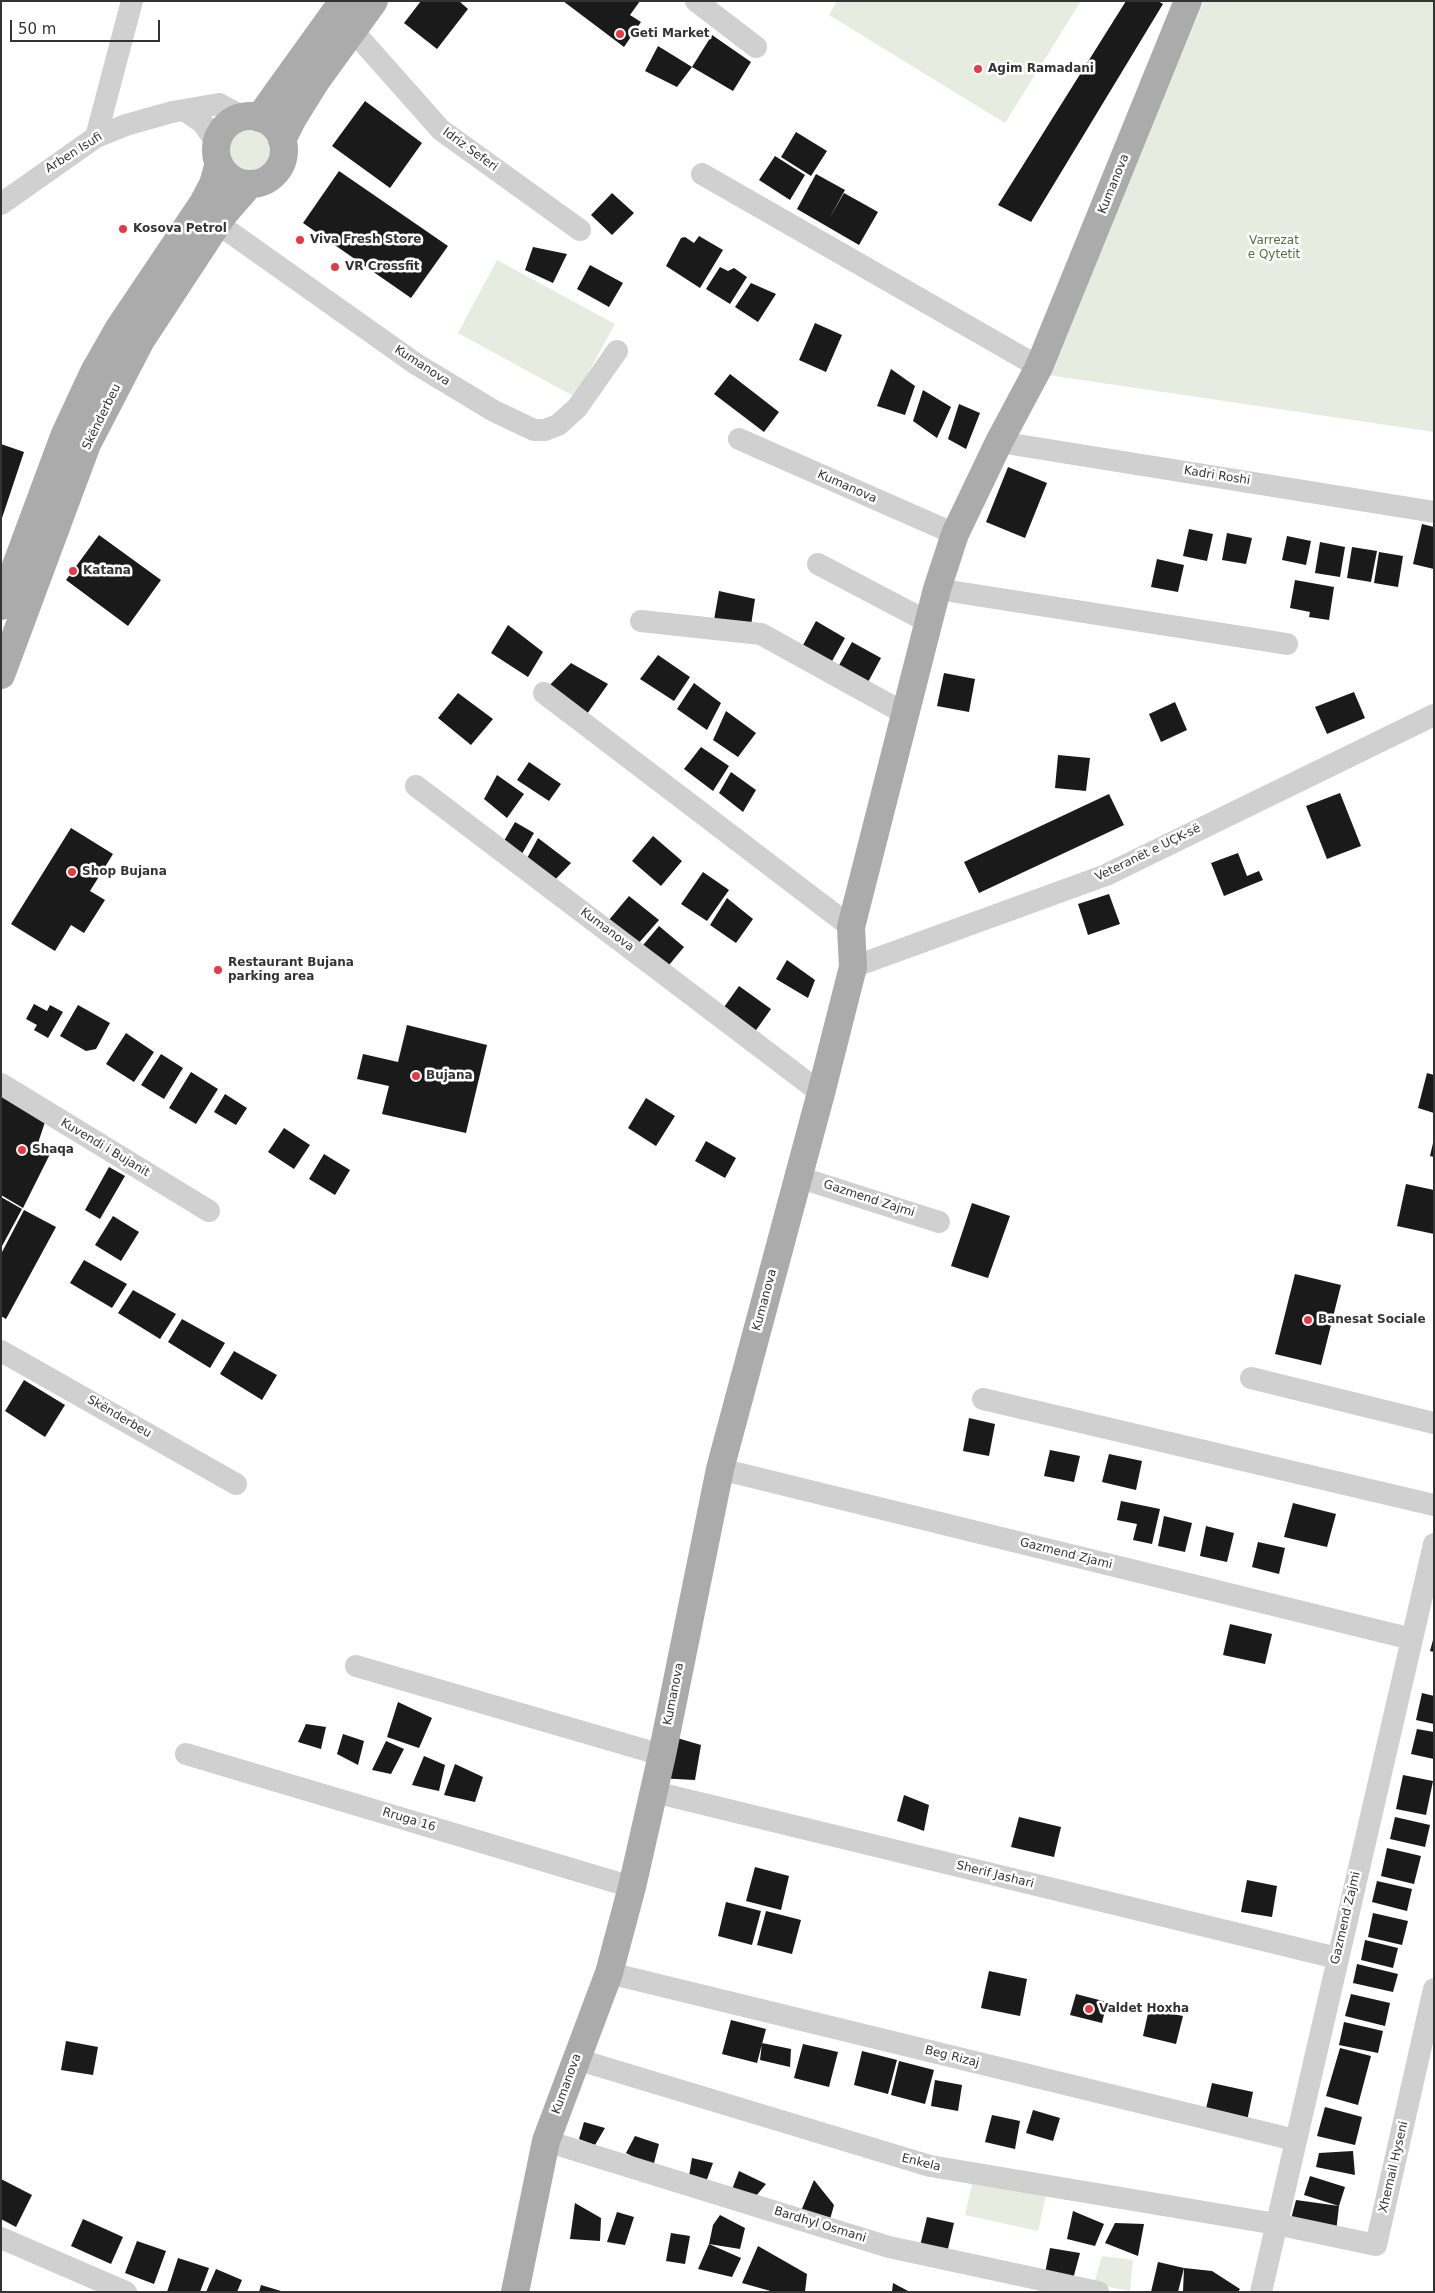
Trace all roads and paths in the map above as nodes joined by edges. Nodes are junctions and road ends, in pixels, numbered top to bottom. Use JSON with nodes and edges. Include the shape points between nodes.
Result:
{"nodes":[{"id":1,"x":132,"y":1,"type":"edge"},
{"id":2,"x":343,"y":1,"type":"edge"},
{"id":3,"x":374,"y":1,"type":"edge"},
{"id":4,"x":696,"y":1,"type":"edge"},
{"id":5,"x":1188,"y":1,"type":"edge"},
{"id":6,"x":354,"y":32,"type":"junction"},
{"id":7,"x":756,"y":47,"type":"dead end"},
{"id":8,"x":184,"y":110,"type":"junction"},
{"id":9,"x":251,"y":117,"type":"junction"},
{"id":10,"x":96,"y":137,"type":"junction"},
{"id":11,"x":282,"y":140,"type":"junction"},
{"id":12,"x":218,"y":153,"type":"junction"},
{"id":13,"x":702,"y":174,"type":"dead end"},
{"id":14,"x":250,"y":184,"type":"junction"},
{"id":15,"x":1,"y":204,"type":"edge"},
{"id":16,"x":217,"y":223,"type":"junction"},
{"id":17,"x":580,"y":230,"type":"dead end"},
{"id":18,"x":616,"y":351,"type":"dead end"},
{"id":19,"x":1039,"y":367,"type":"junction"},
{"id":20,"x":740,"y":439,"type":"dead end"},
{"id":21,"x":999,"y":442,"type":"junction"},
{"id":22,"x":1434,"y":512,"type":"edge"},
{"id":23,"x":955,"y":534,"type":"junction"},
{"id":24,"x":818,"y":564,"type":"dead end"},
{"id":25,"x":937,"y":589,"type":"junction"},
{"id":26,"x":1,"y":606,"type":"edge"},
{"id":27,"x":642,"y":622,"type":"dead end"},
{"id":28,"x":928,"y":622,"type":"junction"},
{"id":29,"x":1287,"y":644,"type":"dead end"},
{"id":30,"x":1,"y":675,"type":"edge"},
{"id":31,"x":544,"y":693,"type":"dead end"},
{"id":32,"x":904,"y":713,"type":"junction"},
{"id":33,"x":1434,"y":715,"type":"edge"},
{"id":34,"x":416,"y":786,"type":"dead end"},
{"id":35,"x":851,"y":927,"type":"junction"},
{"id":36,"x":853,"y":967,"type":"junction"},
{"id":37,"x":1,"y":1084,"type":"edge"},
{"id":38,"x":821,"y":1093,"type":"junction"},
{"id":39,"x":798,"y":1177,"type":"junction"},
{"id":40,"x":209,"y":1211,"type":"dead end"},
{"id":41,"x":939,"y":1222,"type":"dead end"},
{"id":42,"x":1,"y":1350,"type":"edge"},
{"id":43,"x":1251,"y":1378,"type":"dead end"},
{"id":44,"x":983,"y":1399,"type":"dead end"},
{"id":45,"x":1434,"y":1423,"type":"edge"},
{"id":46,"x":720,"y":1469,"type":"junction"},
{"id":47,"x":236,"y":1484,"type":"dead end"},
{"id":48,"x":1434,"y":1505,"type":"edge"},
{"id":49,"x":1434,"y":1544,"type":"edge"},
{"id":50,"x":1412,"y":1640,"type":"junction"},
{"id":51,"x":356,"y":1666,"type":"dead end"},
{"id":52,"x":186,"y":1754,"type":"dead end"},
{"id":53,"x":662,"y":1755,"type":"junction"},
{"id":54,"x":654,"y":1792,"type":"junction"},
{"id":55,"x":632,"y":1887,"type":"junction"},
{"id":56,"x":1336,"y":1958,"type":"junction"},
{"id":57,"x":609,"y":1973,"type":"junction"},
{"id":58,"x":1434,"y":1990,"type":"edge"},
{"id":59,"x":576,"y":2059,"type":"junction"},
{"id":60,"x":1295,"y":2140,"type":"junction"},
{"id":61,"x":546,"y":2141,"type":"junction"},
{"id":62,"x":1276,"y":2224,"type":"junction"},
{"id":63,"x":1,"y":2238,"type":"edge"},
{"id":64,"x":126,"y":2292,"type":"edge"},
{"id":65,"x":515,"y":2292,"type":"edge"},
{"id":66,"x":1098,"y":2292,"type":"edge"},
{"id":67,"x":1261,"y":2292,"type":"edge"}],
"edges":[{"from":1,"to":10,"type":"street"},
{"from":2,"to":9,"type":"main road"},
{"from":3,"to":6,"type":"main road"},
{"from":4,"to":7,"type":"street"},
{"from":5,"to":19,"type":"main road","name":"Kumanova"},
{"from":6,"to":11,"type":"main road","via":[[316,81]]},
{"from":6,"to":17,"type":"street","name":"Idriz Seferi","via":[[441,130]]},
{"from":8,"to":9,"type":"street","name":"Arben Isufi","via":[[219,104]]},
{"from":8,"to":10,"type":"street","name":"Arben Isufi","via":[[126,125]]},
{"from":8,"to":12,"type":"street","via":[[202,122]]},
{"from":9,"to":11,"type":"main road","via":[[271,124]]},
{"from":9,"to":12,"type":"main road","via":[[226,126]]},
{"from":10,"to":15,"type":"street","name":"Arben Isufi"},
{"from":11,"to":14,"type":"main road","via":[[283,158],[274,174],[259,183]]},
{"from":12,"to":14,"type":"main road","via":[[231,178]]},
{"from":12,"to":26,"type":"main road","name":"Skënderbeu","via":[[213,184],[203,202],[94,372],[65,434]]},
{"from":13,"to":19,"type":"street"},
{"from":14,"to":16,"type":"main road","name":"Skënderbeu"},
{"from":16,"to":18,"type":"street","name":"Kumanova","via":[[416,364],[494,411],[534,430],[558,425],[578,408]]},
{"from":16,"to":30,"type":"main road","name":"Skënderbeu","via":[[140,340],[87,444]]},
{"from":19,"to":21,"type":"main road","name":"Kumanova"},
{"from":20,"to":23,"type":"street","name":"Kumanova"},
{"from":21,"to":22,"type":"street","name":"Kadri Roshi"},
{"from":21,"to":23,"type":"main road","name":"Kumanova"},
{"from":23,"to":25,"type":"main road","name":"Kumanova"},
{"from":24,"to":28,"type":"street"},
{"from":25,"to":28,"type":"main road","name":"Kumanova"},
{"from":25,"to":29,"type":"street"},
{"from":27,"to":32,"type":"street","via":[[761,634]]},
{"from":28,"to":32,"type":"main road","name":"Kumanova"},
{"from":31,"to":35,"type":"street"},
{"from":32,"to":35,"type":"main road","name":"Kumanova"},
{"from":33,"to":36,"type":"street","name":"Veteranët e UÇK-së","via":[[1106,875]]},
{"from":34,"to":38,"type":"street","name":"Kumanova"},
{"from":35,"to":36,"type":"main road","name":"Kumanova"},
{"from":36,"to":38,"type":"main road","name":"Kumanova"},
{"from":37,"to":40,"type":"street","name":"Kuvendi i Bujanit"},
{"from":38,"to":39,"type":"main road","name":"Kumanova"},
{"from":39,"to":41,"type":"street","name":"Gazmend Zajmi"},
{"from":39,"to":46,"type":"main road","name":"Kumanova"},
{"from":42,"to":47,"type":"street","name":"Skënderbeu"},
{"from":43,"to":45,"type":"street"},
{"from":44,"to":48,"type":"street"},
{"from":46,"to":50,"type":"street","name":"Gazmend Zjami"},
{"from":46,"to":53,"type":"main road","name":"Kumanova"},
{"from":49,"to":50,"type":"street","name":"Gazmend Zajmi"},
{"from":50,"to":56,"type":"street","name":"Gazmend Zajmi"},
{"from":51,"to":53,"type":"street"},
{"from":52,"to":55,"type":"street","name":"Rruga 16"},
{"from":53,"to":54,"type":"main road","name":"Kumanova"},
{"from":54,"to":55,"type":"main road","name":"Kumanova"},
{"from":54,"to":56,"type":"street","name":"Sherif Jashari"},
{"from":55,"to":57,"type":"main road","name":"Kumanova"},
{"from":56,"to":60,"type":"street","name":"Gazmend Zajmi"},
{"from":57,"to":59,"type":"main road","name":"Kumanova"},
{"from":57,"to":60,"type":"street","name":"Beg Rizaj"},
{"from":58,"to":62,"type":"street","name":"Xhemail Hyseni","via":[[1376,2245]]},
{"from":59,"to":61,"type":"main road","name":"Kumanova"},
{"from":59,"to":62,"type":"street","name":"Enkela","via":[[930,2166]]},
{"from":60,"to":62,"type":"street","name":"Gazmend Zajmi"},
{"from":61,"to":65,"type":"main road","name":"Kumanova"},
{"from":61,"to":66,"type":"street","name":"Bardhyl Osmani","via":[[889,2247]]},
{"from":62,"to":67,"type":"street","name":"Gazmend Zajmi"},
{"from":63,"to":64,"type":"street"}]}
